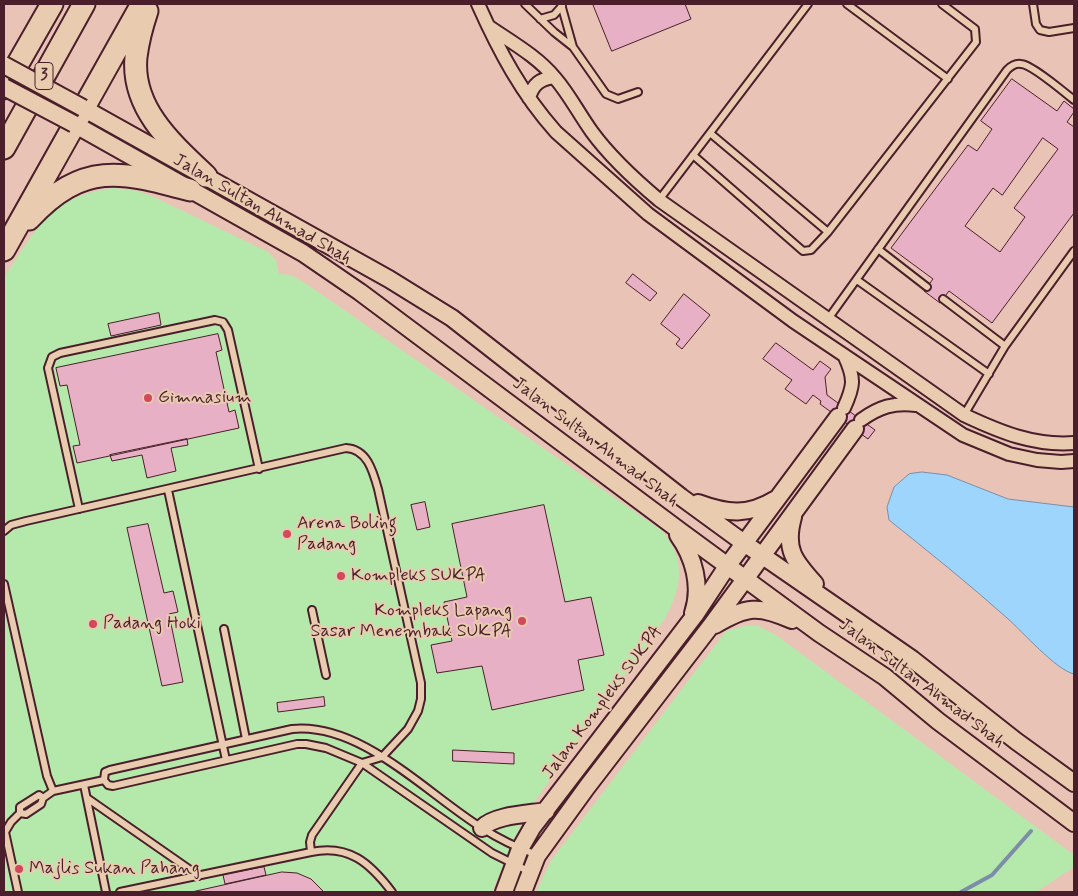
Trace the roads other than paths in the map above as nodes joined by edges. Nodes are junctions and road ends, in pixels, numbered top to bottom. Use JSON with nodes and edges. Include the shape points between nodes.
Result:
{"nodes":[{"id":1,"x":52,"y":4,"type":"edge"},
{"id":2,"x":84,"y":4,"type":"edge"},
{"id":3,"x":142,"y":4,"type":"edge"},
{"id":4,"x":149,"y":4,"type":"edge"},
{"id":5,"x":478,"y":4,"type":"edge"},
{"id":6,"x":525,"y":4,"type":"edge"},
{"id":7,"x":808,"y":4,"type":"edge"},
{"id":8,"x":847,"y":4,"type":"edge"},
{"id":9,"x":942,"y":4,"type":"edge"},
{"id":10,"x":1033,"y":4,"type":"edge"},
{"id":11,"x":562,"y":5,"type":"edge"},
{"id":12,"x":540,"y":19,"type":"junction"},
{"id":13,"x":488,"y":26,"type":"junction"},
{"id":14,"x":1074,"y":28,"type":"edge"},
{"id":15,"x":573,"y":46,"type":"junction"},
{"id":16,"x":4,"y":66,"type":"edge"},
{"id":17,"x":554,"y":77,"type":"junction"},
{"id":18,"x":948,"y":79,"type":"junction"},
{"id":19,"x":4,"y":87,"type":"edge"},
{"id":20,"x":638,"y":92,"type":"dead end"},
{"id":21,"x":529,"y":98,"type":"junction"},
{"id":22,"x":1074,"y":100,"type":"edge"},
{"id":23,"x":78,"y":116,"type":"junction"},
{"id":24,"x":710,"y":133,"type":"junction"},
{"id":25,"x":4,"y":148,"type":"edge"},
{"id":26,"x":693,"y":155,"type":"junction"},
{"id":27,"x":198,"y":183,"type":"junction"},
{"id":28,"x":659,"y":200,"type":"junction"},
{"id":29,"x":828,"y":232,"type":"junction"},
{"id":30,"x":8,"y":245,"type":"edge"},
{"id":31,"x":878,"y":249,"type":"junction"},
{"id":32,"x":1074,"y":251,"type":"edge"},
{"id":33,"x":857,"y":280,"type":"junction"},
{"id":34,"x":927,"y":286,"type":"dead end"},
{"id":35,"x":943,"y":299,"type":"dead end"},
{"id":36,"x":828,"y":319,"type":"junction"},
{"id":37,"x":1005,"y":346,"type":"junction"},
{"id":38,"x":845,"y":357,"type":"junction"},
{"id":39,"x":989,"y":374,"type":"junction"},
{"id":40,"x":916,"y":405,"type":"junction"},
{"id":41,"x":841,"y":413,"type":"joint"},
{"id":42,"x":964,"y":415,"type":"junction"},
{"id":43,"x":858,"y":425,"type":"joint"},
{"id":44,"x":1074,"y":443,"type":"edge"},
{"id":45,"x":1074,"y":461,"type":"edge"},
{"id":46,"x":259,"y":469,"type":"junction"},
{"id":47,"x":168,"y":490,"type":"junction"},
{"id":48,"x":681,"y":497,"type":"junction"},
{"id":49,"x":778,"y":498,"type":"junction"},
{"id":50,"x":79,"y":509,"type":"junction"},
{"id":51,"x":794,"y":513,"type":"junction"},
{"id":52,"x":660,"y":517,"type":"junction"},
{"id":53,"x":4,"y":531,"type":"edge"},
{"id":54,"x":744,"y":543,"type":"junction"},
{"id":55,"x":762,"y":556,"type":"junction"},
{"id":56,"x":728,"y":565,"type":"junction"},
{"id":57,"x":746,"y":578,"type":"junction"},
{"id":58,"x":4,"y":584,"type":"edge"},
{"id":59,"x":833,"y":604,"type":"junction"},
{"id":60,"x":312,"y":610,"type":"dead end"},
{"id":61,"x":710,"y":627,"type":"junction"},
{"id":62,"x":224,"y":629,"type":"dead end"},
{"id":63,"x":682,"y":632,"type":"junction"},
{"id":64,"x":819,"y":633,"type":"junction"},
{"id":65,"x":326,"y":675,"type":"dead end"},
{"id":66,"x":246,"y":739,"type":"junction"},
{"id":67,"x":222,"y":744,"type":"junction"},
{"id":68,"x":382,"y":757,"type":"junction"},
{"id":69,"x":226,"y":760,"type":"junction"},
{"id":70,"x":362,"y":762,"type":"junction"},
{"id":71,"x":104,"y":780,"type":"junction"},
{"id":72,"x":1074,"y":783,"type":"edge"},
{"id":73,"x":84,"y":785,"type":"junction"},
{"id":74,"x":54,"y":791,"type":"junction"},
{"id":75,"x":87,"y":798,"type":"junction"},
{"id":76,"x":546,"y":811,"type":"junction"},
{"id":77,"x":1074,"y":823,"type":"edge"},
{"id":78,"x":482,"y":828,"type":"junction"},
{"id":79,"x":311,"y":852,"type":"junction"},
{"id":80,"x":517,"y":856,"type":"junction"},
{"id":81,"x":537,"y":856,"type":"junction"},
{"id":82,"x":530,"y":872,"type":"junction"},
{"id":83,"x":199,"y":876,"type":"junction"},
{"id":84,"x":18,"y":892,"type":"edge"},
{"id":85,"x":106,"y":892,"type":"edge"},
{"id":86,"x":120,"y":892,"type":"edge"},
{"id":87,"x":392,"y":892,"type":"edge"},
{"id":88,"x":504,"y":892,"type":"edge"},
{"id":89,"x":523,"y":892,"type":"edge"}],
"edges":[{"from":1,"to":19,"type":"highway","number":"3"},
{"from":2,"to":25,"type":"highway","number":"3"},
{"from":3,"to":23,"type":"highway"},
{"from":4,"to":27,"type":"highway","via":[[136,58],[142,100]]},
{"from":5,"to":13,"type":"street"},
{"from":6,"to":12,"type":"lane"},
{"from":7,"to":24,"type":"lane"},
{"from":8,"to":18,"type":"lane"},
{"from":9,"to":18,"type":"lane","via":[[975,28],[976,42]]},
{"from":10,"to":14,"type":"lane","via":[[1040,30],[1049,32]]},
{"from":11,"to":12,"type":"lane","via":[[554,15]]},
{"from":11,"to":15,"type":"lane"},
{"from":12,"to":15,"type":"lane"},
{"from":13,"to":17,"type":"street","via":[[538,61]]},
{"from":13,"to":21,"type":"street"},
{"from":15,"to":20,"type":"lane","via":[[606,94],[618,99]]},
{"from":16,"to":23,"type":"main road","bridge":true},
{"from":17,"to":21,"type":"street","via":[[537,82]]},
{"from":17,"to":28,"type":"street","via":[[606,149],[627,173]]},
{"from":18,"to":29,"type":"lane"},
{"from":19,"to":23,"type":"main road","bridge":true},
{"from":21,"to":38,"type":"street","via":[[556,132],[648,214]]},
{"from":22,"to":31,"type":"lane","via":[[1028,66],[1012,65]]},
{"from":23,"to":27,"type":"main road","name":"Jalan Sultan Ahmad Shah"},
{"from":23,"to":30,"type":"highway"},
{"from":24,"to":26,"type":"lane"},
{"from":24,"to":29,"type":"lane"},
{"from":26,"to":28,"type":"lane"},
{"from":26,"to":29,"type":"lane","via":[[803,251],[812,250]]},
{"from":27,"to":30,"type":"highway","via":[[124,175],[79,180],[58,192],[36,212]]},
{"from":27,"to":48,"type":"main road","name":"Jalan Sultan Ahmad Shah","via":[[389,279],[452,318]]},
{"from":27,"to":52,"type":"main road","name":"Jalan Sultan Ahmad Shah","via":[[360,292]]},
{"from":28,"to":36,"type":"street"},
{"from":31,"to":33,"type":"lane"},
{"from":31,"to":34,"type":"lane"},
{"from":32,"to":37,"type":"lane"},
{"from":33,"to":36,"type":"lane"},
{"from":33,"to":39,"type":"lane"},
{"from":35,"to":37,"type":"lane"},
{"from":36,"to":42,"type":"street"},
{"from":37,"to":39,"type":"lane"},
{"from":38,"to":40,"type":"street"},
{"from":38,"to":41,"type":"street","via":[[853,379],[852,391]]},
{"from":39,"to":42,"type":"lane"},
{"from":40,"to":43,"type":"street","via":[[888,405],[872,412]]},
{"from":40,"to":45,"type":"street","via":[[963,435],[1009,454],[1037,460]]},
{"from":41,"to":49,"type":"main road","name":"Jalan Kompleks SUKPA"},
{"from":42,"to":44,"type":"street","via":[[1021,439]]},
{"from":43,"to":51,"type":"main road"},
{"from":46,"to":47,"type":"lane"},
{"from":46,"to":50,"type":"lane","via":[[228,330],[223,322],[215,320],[60,353],[52,357],[48,368]]},
{"from":46,"to":68,"type":"lane","via":[[346,448],[362,454],[374,476],[422,691],[413,720]]},
{"from":47,"to":50,"type":"lane"},
{"from":47,"to":67,"type":"lane"},
{"from":48,"to":49,"type":"main road","via":[[714,509],[735,512],[748,512]]},
{"from":48,"to":54,"type":"main road","name":"Jalan Sultan Ahmad Shah"},
{"from":49,"to":54,"type":"main road","name":"Jalan Kompleks SUKPA"},
{"from":50,"to":53,"type":"lane","via":[[15,524]]},
{"from":51,"to":55,"type":"main road"},
{"from":51,"to":59,"type":"main road","via":[[789,531],[793,558]]},
{"from":52,"to":56,"type":"main road","name":"Jalan Sultan Ahmad Shah"},
{"from":52,"to":63,"type":"main road","via":[[679,536],[695,570],[695,606]]},
{"from":54,"to":55,"type":"main road","name":"Jalan Sultan Ahmad Shah"},
{"from":54,"to":56,"type":"main road","name":"Jalan Kompleks SUKPA"},
{"from":55,"to":57,"type":"main road"},
{"from":55,"to":59,"type":"main road","name":"Jalan Sultan Ahmad Shah"},
{"from":56,"to":57,"type":"main road","name":"Jalan Sultan Ahmad Shah"},
{"from":56,"to":63,"type":"main road","name":"Jalan Kompleks SUKPA"},
{"from":57,"to":61,"type":"main road"},
{"from":57,"to":64,"type":"main road","name":"Jalan Sultan Ahmad Shah"},
{"from":58,"to":74,"type":"lane","via":[[47,776]]},
{"from":59,"to":72,"type":"main road","name":"Jalan Sultan Ahmad Shah","via":[[912,659]]},
{"from":60,"to":65,"type":"lane"},
{"from":61,"to":64,"type":"main road","via":[[741,611],[759,610],[774,613]]},
{"from":61,"to":81,"type":"main road"},
{"from":62,"to":66,"type":"lane"},
{"from":63,"to":76,"type":"main road","name":"Jalan Kompleks SUKPA"},
{"from":64,"to":77,"type":"main road","name":"Jalan Sultan Ahmad Shah","via":[[885,677]]},
{"from":66,"to":67,"type":"lane"},
{"from":66,"to":68,"type":"lane","via":[[292,729],[325,730]]},
{"from":67,"to":69,"type":"lane"},
{"from":67,"to":71,"type":"lane","via":[[110,770],[105,772]]},
{"from":68,"to":70,"type":"lane"},
{"from":68,"to":78,"type":"lane"},
{"from":69,"to":70,"type":"lane","via":[[306,744]]},
{"from":69,"to":71,"type":"lane","via":[[113,786],[108,786]]},
{"from":70,"to":79,"type":"lane","via":[[312,835]]},
{"from":70,"to":80,"type":"lane","via":[[492,853]]},
{"from":71,"to":73,"type":"lane"},
{"from":73,"to":74,"type":"lane"},
{"from":73,"to":75,"type":"lane"},
{"from":74,"to":84,"type":"lane","via":[[43,798],[41,804],[26,814],[20,813],[8,825],[6,832]]},
{"from":75,"to":83,"type":"lane"},
{"from":75,"to":85,"type":"lane"},
{"from":76,"to":78,"type":"main road","via":[[495,820]]},
{"from":76,"to":80,"type":"main road","name":"Jalan Kompleks SUKPA","via":[[532,828]]},
{"from":78,"to":80,"type":"lane"},
{"from":79,"to":83,"type":"lane"},
{"from":79,"to":87,"type":"lane","via":[[332,849],[354,856],[375,872]]},
{"from":80,"to":81,"type":"lane"},
{"from":80,"to":82,"type":"lane"},
{"from":80,"to":88,"type":"main road","name":"Jalan Kompleks SUKPA"},
{"from":81,"to":82,"type":"main road"},
{"from":82,"to":89,"type":"main road"},
{"from":83,"to":86,"type":"lane"}]}
